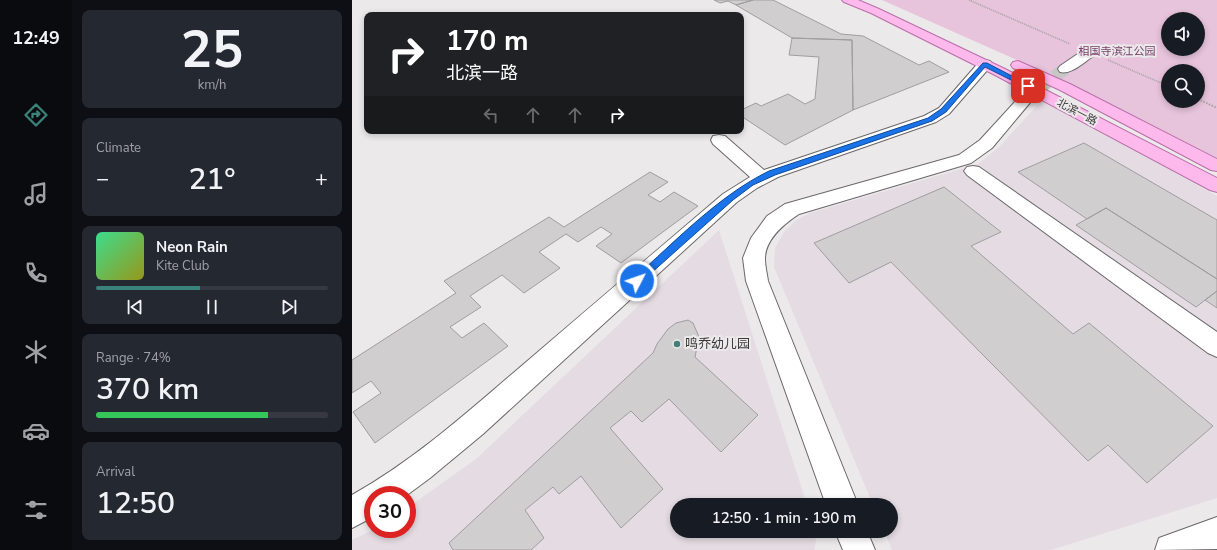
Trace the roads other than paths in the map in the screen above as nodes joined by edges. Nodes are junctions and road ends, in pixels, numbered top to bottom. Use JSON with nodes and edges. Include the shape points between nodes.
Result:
{"nodes":[{"id":1,"x":848,"y":0,"type":"edge"},
{"id":2,"x":874,"y":0,"type":"edge"},
{"id":3,"x":1090,"y":52,"type":"dead end"},
{"id":4,"x":985,"y":64,"type":"junction"},
{"id":5,"x":1065,"y":69,"type":"tunnel mouth"},
{"id":6,"x":1028,"y":96,"type":"tunnel mouth"},
{"id":7,"x":719,"y":140,"type":"dead end"},
{"id":8,"x":1217,"y":166,"type":"edge"},
{"id":9,"x":973,"y":171,"type":"dead end"},
{"id":10,"x":763,"y":178,"type":"junction"},
{"id":11,"x":1217,"y":186,"type":"edge"},
{"id":12,"x":1217,"y":346,"type":"edge"},
{"id":13,"x":394,"y":486,"type":"edge"},
{"id":14,"x":839,"y":498,"type":"edge"},
{"id":15,"x":364,"y":505,"type":"edge"},
{"id":16,"x":352,"y":512,"type":"edge"},
{"id":17,"x":1217,"y":533,"type":"edge"},
{"id":18,"x":854,"y":538,"type":"edge"},
{"id":19,"x":859,"y":550,"type":"edge"},
{"id":20,"x":1171,"y":550,"type":"edge"}],
"edges":[{"from":1,"to":4,"type":"main road","name":"北滨一路"},
{"from":2,"to":8,"type":"main road","name":"北滨一路","via":[[1066,87]]},
{"from":3,"to":5,"type":"street"},
{"from":4,"to":10,"type":"street","via":[[944,110],[930,119]]},
{"from":4,"to":11,"type":"main road","name":"北滨一路"},
{"from":6,"to":14,"type":"street","via":[[986,144],[965,159],[792,209],[774,221],[761,238],[754,258],[757,281]]},
{"from":7,"to":10,"type":"street"},
{"from":9,"to":12,"type":"street"},
{"from":10,"to":13,"type":"street","via":[[730,198],[473,425]]},
{"from":15,"to":16,"type":"street"},
{"from":17,"to":20,"type":"street"},
{"from":18,"to":19,"type":"street"}]}
